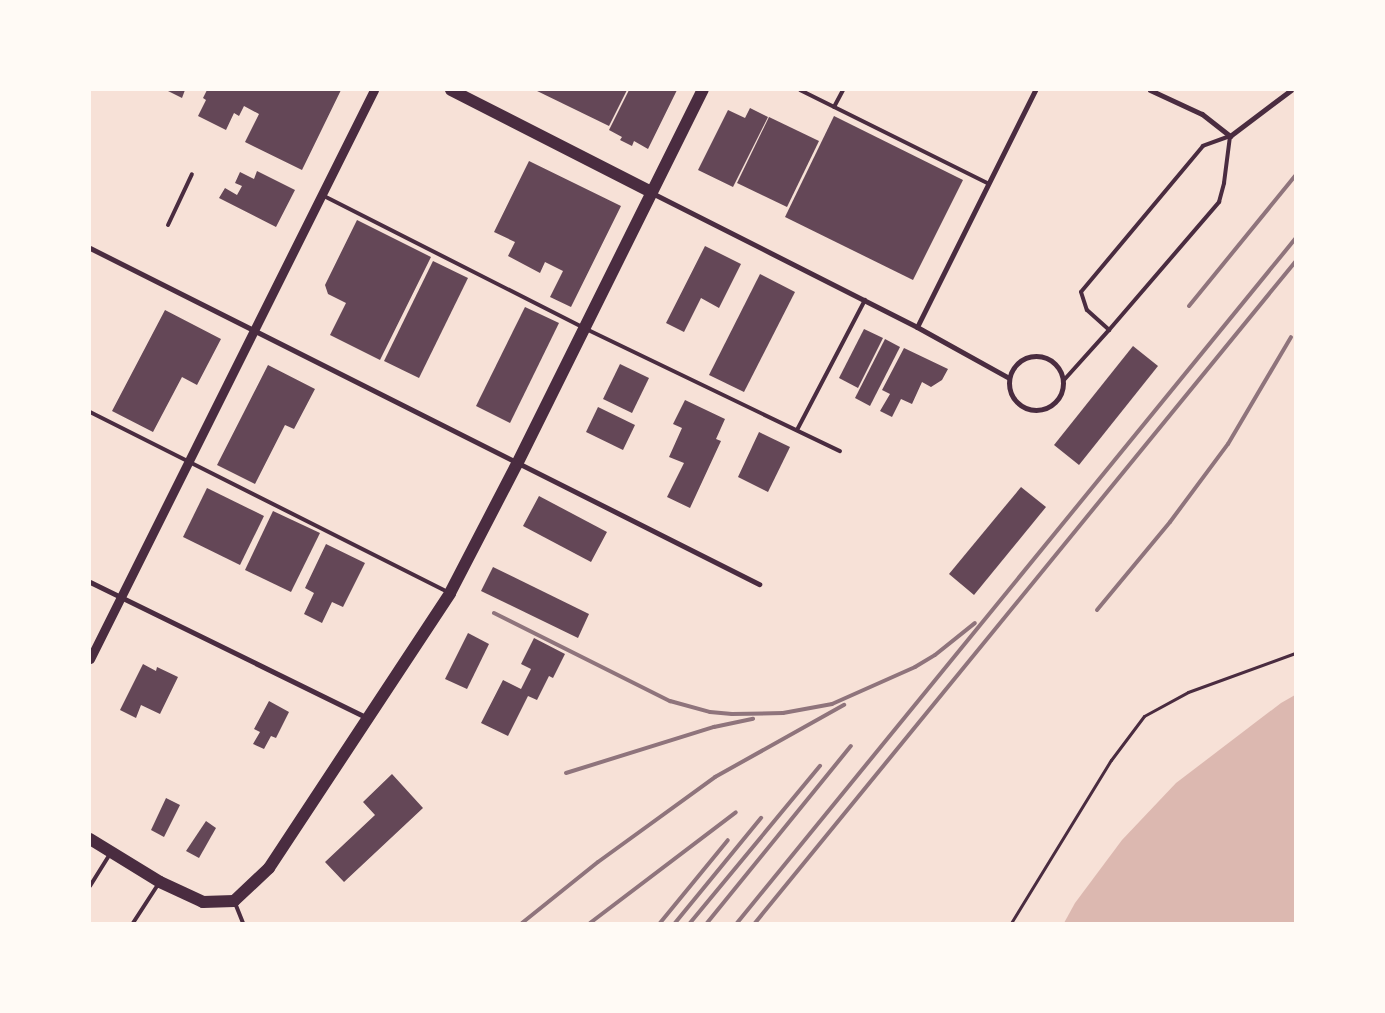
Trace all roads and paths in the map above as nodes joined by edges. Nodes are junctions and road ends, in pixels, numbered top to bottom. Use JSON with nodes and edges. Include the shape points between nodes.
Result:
{"nodes":[{"id":1,"x":374,"y":90,"type":"edge"},
{"id":2,"x":451,"y":90,"type":"edge"},
{"id":3,"x":703,"y":90,"type":"edge"},
{"id":4,"x":800,"y":90,"type":"edge"},
{"id":5,"x":843,"y":90,"type":"edge"},
{"id":6,"x":1035,"y":90,"type":"edge"},
{"id":7,"x":1150,"y":90,"type":"edge"},
{"id":8,"x":1291,"y":90,"type":"edge"},
{"id":9,"x":834,"y":107,"type":"junction"},
{"id":10,"x":1230,"y":136,"type":"junction"},
{"id":11,"x":192,"y":174,"type":"dead end"},
{"id":12,"x":987,"y":183,"type":"junction"},
{"id":13,"x":652,"y":192,"type":"junction"},
{"id":14,"x":321,"y":194,"type":"junction"},
{"id":15,"x":168,"y":225,"type":"dead end"},
{"id":16,"x":90,"y":248,"type":"edge"},
{"id":17,"x":865,"y":300,"type":"junction"},
{"id":18,"x":917,"y":327,"type":"junction"},
{"id":19,"x":584,"y":328,"type":"junction"},
{"id":20,"x":1109,"y":330,"type":"junction"},
{"id":21,"x":253,"y":331,"type":"junction"},
{"id":22,"x":1009,"y":378,"type":"junction"},
{"id":23,"x":1064,"y":380,"type":"junction"},
{"id":24,"x":90,"y":412,"type":"edge"},
{"id":25,"x":797,"y":430,"type":"junction"},
{"id":26,"x":840,"y":451,"type":"dead end"},
{"id":27,"x":188,"y":461,"type":"junction"},
{"id":28,"x":517,"y":464,"type":"junction"},
{"id":29,"x":90,"y":582,"type":"edge"},
{"id":30,"x":759,"y":584,"type":"dead end"},
{"id":31,"x":450,"y":593,"type":"junction"},
{"id":32,"x":120,"y":598,"type":"junction"},
{"id":33,"x":1295,"y":652,"type":"edge"},
{"id":34,"x":90,"y":659,"type":"edge"},
{"id":35,"x":368,"y":718,"type":"junction"},
{"id":36,"x":90,"y":839,"type":"edge"},
{"id":37,"x":111,"y":852,"type":"junction"},
{"id":38,"x":160,"y":882,"type":"junction"},
{"id":39,"x":90,"y":886,"type":"edge"},
{"id":40,"x":234,"y":901,"type":"junction"},
{"id":41,"x":132,"y":923,"type":"edge"},
{"id":42,"x":243,"y":923,"type":"edge"},
{"id":43,"x":1011,"y":923,"type":"edge"}],
"edges":[{"from":1,"to":14,"type":"street"},
{"from":2,"to":13,"type":"main road"},
{"from":3,"to":13,"type":"main road"},
{"from":4,"to":9,"type":"lane"},
{"from":5,"to":9,"type":"lane"},
{"from":6,"to":12,"type":"street"},
{"from":7,"to":10,"type":"street","via":[[1202,114]]},
{"from":8,"to":10,"type":"street"},
{"from":9,"to":12,"type":"lane"},
{"from":10,"to":20,"type":"lane","via":[[1224,183],[1218,202]]},
{"from":10,"to":20,"type":"lane","via":[[1204,146],[1081,292],[1087,310]]},
{"from":11,"to":15,"type":"lane"},
{"from":12,"to":18,"type":"street"},
{"from":13,"to":17,"type":"street"},
{"from":13,"to":19,"type":"main road"},
{"from":14,"to":19,"type":"lane"},
{"from":14,"to":21,"type":"street"},
{"from":16,"to":21,"type":"street"},
{"from":17,"to":18,"type":"street"},
{"from":17,"to":25,"type":"lane"},
{"from":18,"to":22,"type":"street"},
{"from":19,"to":25,"type":"lane"},
{"from":19,"to":28,"type":"main road"},
{"from":20,"to":23,"type":"lane"},
{"from":21,"to":27,"type":"street"},
{"from":21,"to":28,"type":"street"},
{"from":22,"to":23,"type":"street","via":[[1016,364],[1030,356],[1045,356],[1058,365]]},
{"from":22,"to":23,"type":"street","via":[[1010,394],[1020,406],[1035,411],[1051,407],[1061,396]]},
{"from":24,"to":27,"type":"lane"},
{"from":25,"to":26,"type":"lane"},
{"from":27,"to":31,"type":"lane"},
{"from":27,"to":32,"type":"street"},
{"from":28,"to":30,"type":"street"},
{"from":28,"to":31,"type":"main road"},
{"from":29,"to":32,"type":"street"},
{"from":31,"to":35,"type":"main road"},
{"from":32,"to":34,"type":"street"},
{"from":32,"to":35,"type":"street"},
{"from":33,"to":43,"type":"path","via":[[1188,692],[1144,716],[1111,760]]},
{"from":35,"to":40,"type":"main road","via":[[269,868]]},
{"from":36,"to":37,"type":"main road"},
{"from":37,"to":38,"type":"main road"},
{"from":37,"to":39,"type":"lane"},
{"from":38,"to":40,"type":"main road","via":[[203,902]]},
{"from":38,"to":41,"type":"lane"},
{"from":40,"to":42,"type":"lane"}]}
